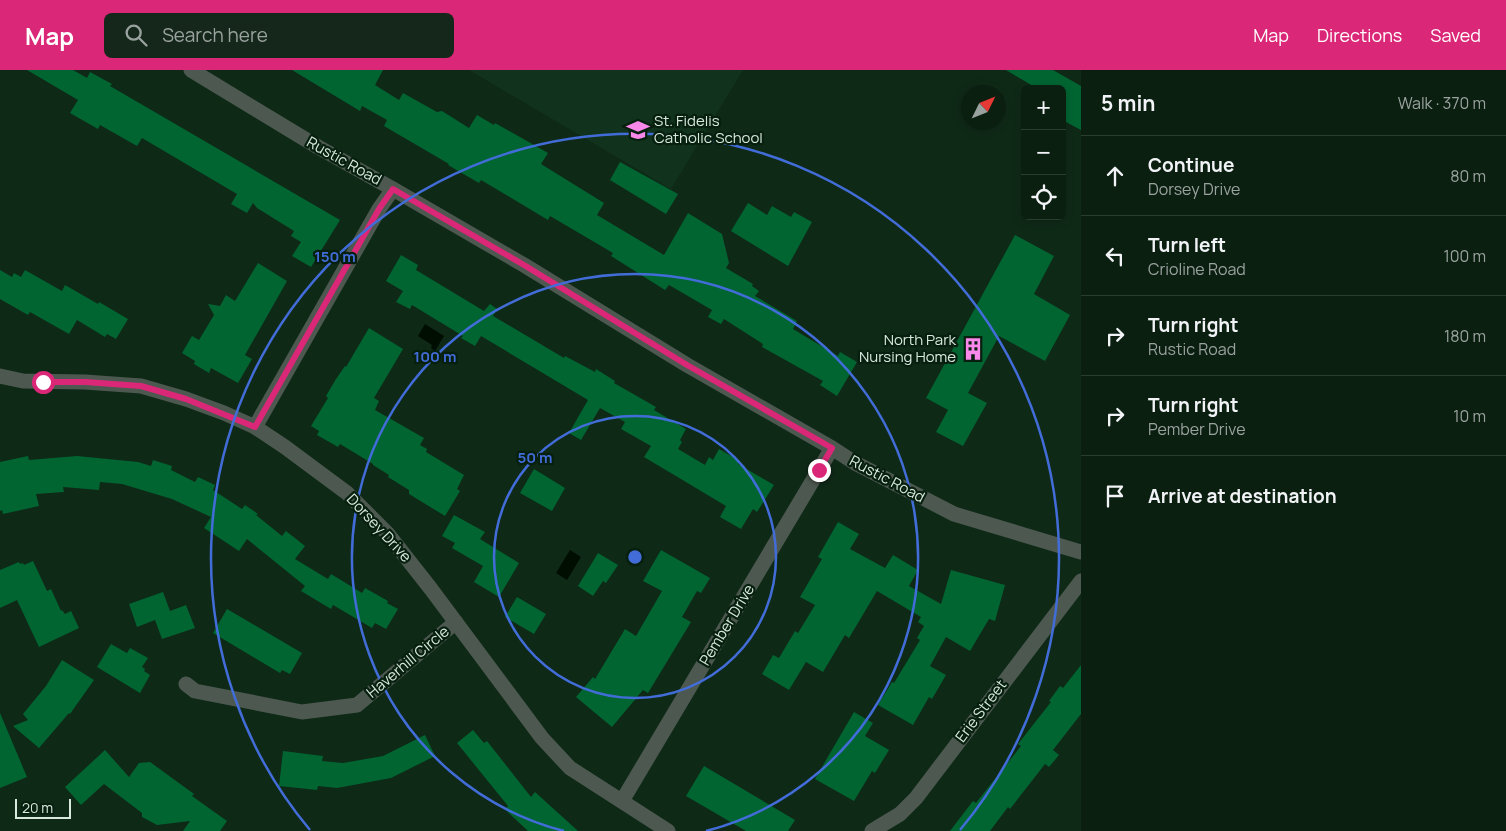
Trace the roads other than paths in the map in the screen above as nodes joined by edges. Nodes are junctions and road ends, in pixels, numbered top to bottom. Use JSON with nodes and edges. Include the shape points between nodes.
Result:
{"nodes":[{"id":1,"x":191,"y":70,"type":"edge"},
{"id":2,"x":393,"y":189,"type":"junction"},
{"id":3,"x":0,"y":376,"type":"edge"},
{"id":4,"x":255,"y":427,"type":"junction"},
{"id":5,"x":832,"y":448,"type":"junction"},
{"id":6,"x":1081,"y":552,"type":"edge"},
{"id":7,"x":1081,"y":581,"type":"edge"},
{"id":8,"x":456,"y":622,"type":"junction"},
{"id":9,"x":186,"y":684,"type":"dead end"},
{"id":10,"x":622,"y":801,"type":"junction"},
{"id":11,"x":668,"y":831,"type":"edge"},
{"id":12,"x":872,"y":831,"type":"edge"}],
"edges":[{"from":1,"to":2,"type":"street","name":"Rustic Road"},
{"from":2,"to":4,"type":"street"},
{"from":2,"to":5,"type":"street","name":"Rustic Road"},
{"from":3,"to":4,"type":"street","name":"Dorsey Drive","via":[[141,386],[186,399]]},
{"from":4,"to":8,"type":"street","name":"Dorsey Drive","via":[[347,493],[369,514]]},
{"from":5,"to":6,"type":"street","name":"Rustic Road","via":[[954,514]]},
{"from":5,"to":10,"type":"street","name":"Pember Drive"},
{"from":7,"to":12,"type":"street","name":"Erie Street","via":[[916,798],[900,814]]},
{"from":8,"to":9,"type":"street","name":"Haverhill Circle","via":[[357,705],[302,712],[195,691]]},
{"from":8,"to":10,"type":"street","name":"Dorsey Drive","via":[[542,738],[570,768]]},
{"from":10,"to":11,"type":"street","name":"Dorsey Drive"}]}
